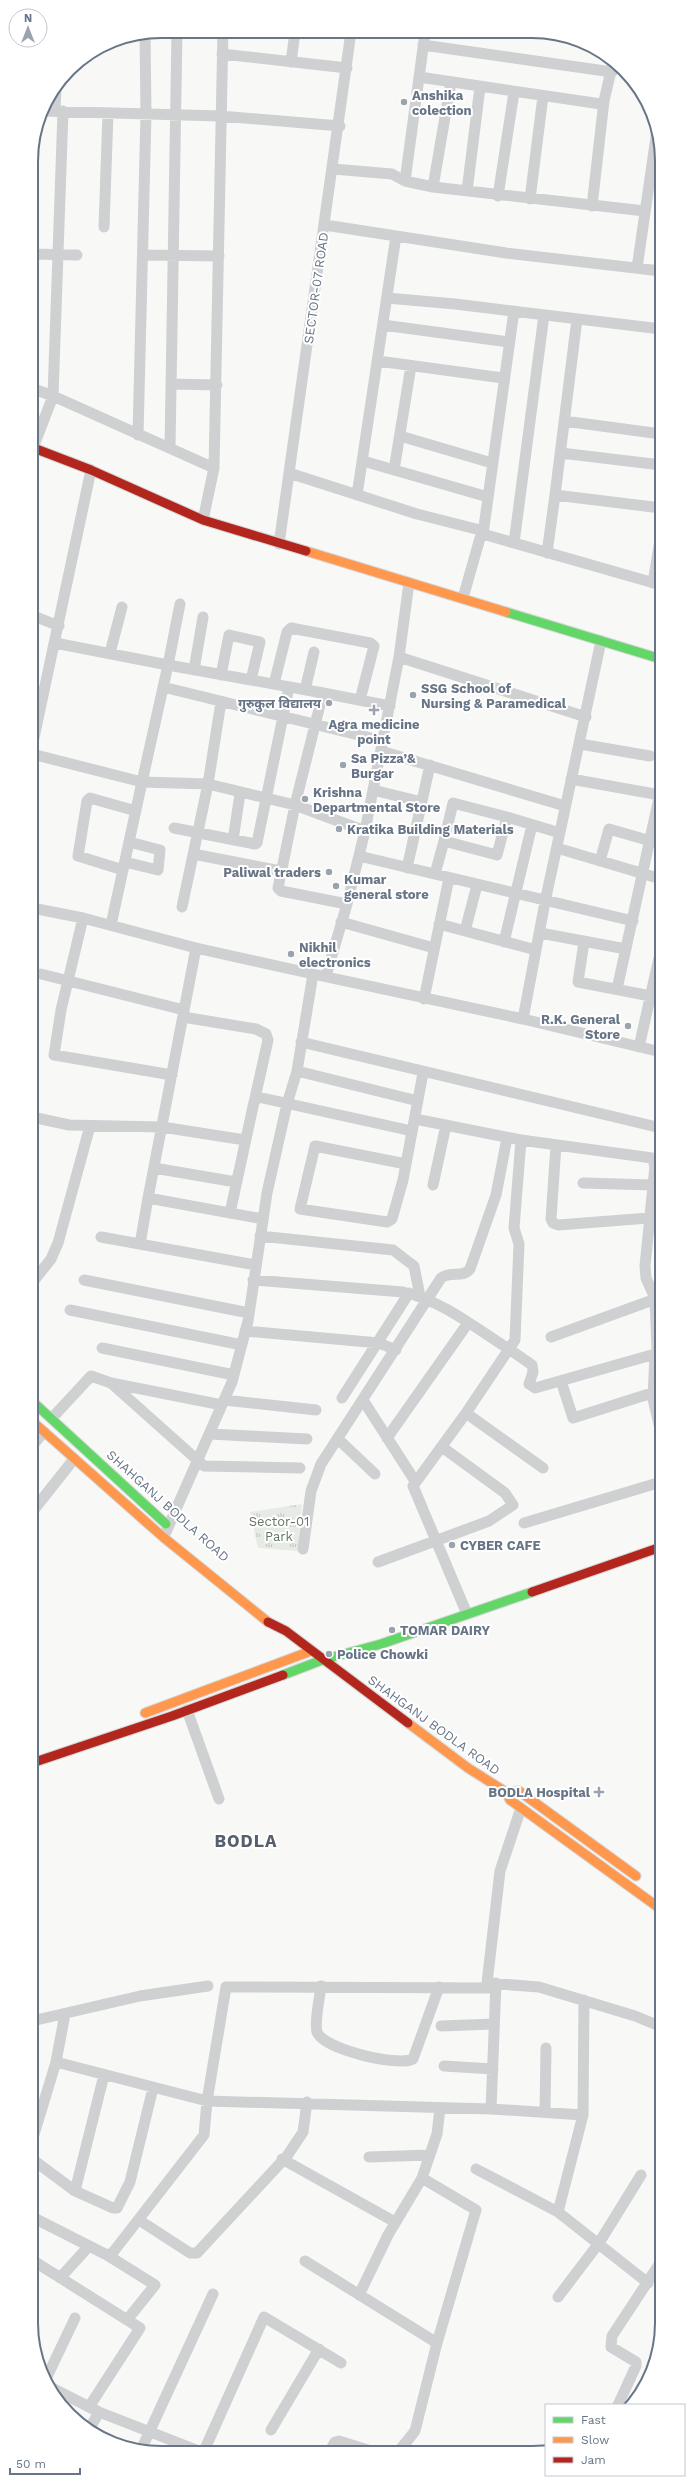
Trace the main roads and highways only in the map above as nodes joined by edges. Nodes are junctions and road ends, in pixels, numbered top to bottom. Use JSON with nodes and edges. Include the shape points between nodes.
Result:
{"nodes":[{"id":1,"x":38,"y":450,"type":"edge"},
{"id":2,"x":655,"y":657,"type":"edge"},
{"id":3,"x":38,"y":1405,"type":"edge"},
{"id":4,"x":38,"y":1426,"type":"edge"},
{"id":5,"x":173,"y":1530,"type":"road end"},
{"id":6,"x":655,"y":1549,"type":"edge"},
{"id":7,"x":218,"y":1569,"type":"dead end"},
{"id":8,"x":286,"y":1631,"type":"junction"},
{"id":9,"x":311,"y":1651,"type":"junction"},
{"id":10,"x":322,"y":1660,"type":"junction"},
{"id":11,"x":137,"y":1716,"type":"dead end"},
{"id":12,"x":38,"y":1761,"type":"edge"},
{"id":13,"x":506,"y":1792,"type":"junction"},
{"id":14,"x":644,"y":1883,"type":"dead end"},
{"id":15,"x":655,"y":1905,"type":"edge"}],
"edges":[{"from":1,"to":2,"type":"main road","via":[[91,470],[203,520]]},
{"from":3,"to":5,"type":"main road","name":"SHAHGANJ BODLA ROAD"},
{"from":4,"to":8,"type":"main road","name":"SHAHGANJ BODLA ROAD","via":[[163,1537],[272,1625]]},
{"from":6,"to":10,"type":"main road","via":[[381,1644]]},
{"from":7,"to":8,"type":"main road","name":"SHAHGANJ BODLA ROAD","via":[[278,1620]]},
{"from":8,"to":9,"type":"main road","name":"SHAHGANJ BODLA ROAD"},
{"from":9,"to":10,"type":"main road","name":"SHAHGANJ BODLA ROAD"},
{"from":9,"to":11,"type":"main road"},
{"from":10,"to":12,"type":"main road"},
{"from":10,"to":13,"type":"main road","name":"SHAHGANJ BODLA ROAD","via":[[468,1768]]},
{"from":13,"to":14,"type":"main road","via":[[519,1791]]},
{"from":13,"to":15,"type":"main road","name":"SHAHGANJ BODLA ROAD","via":[[510,1800]]}]}
